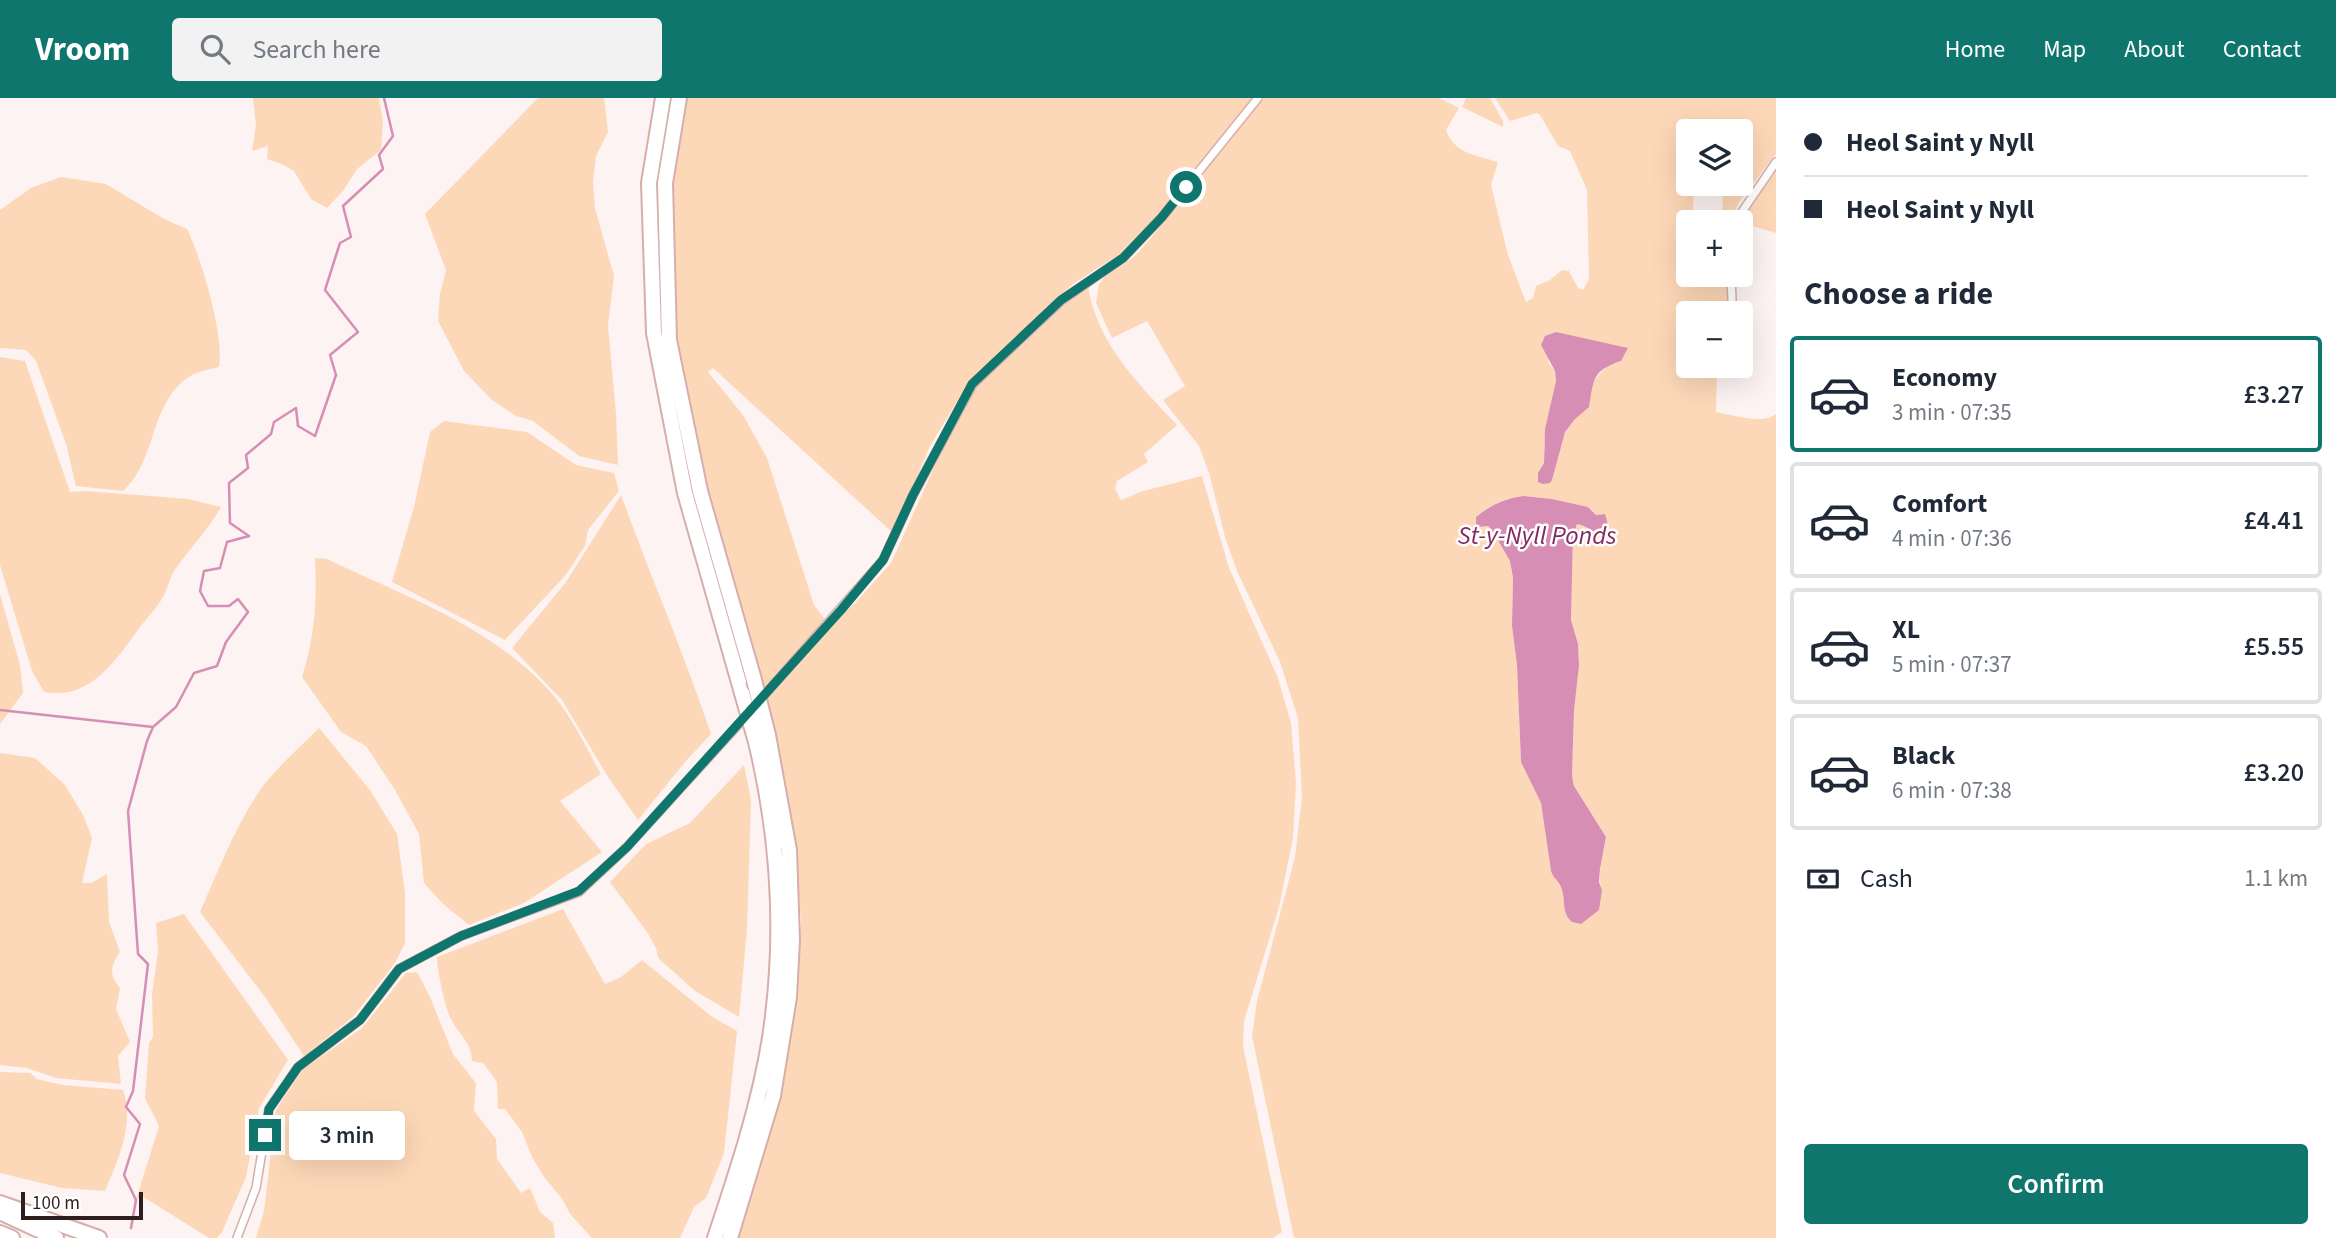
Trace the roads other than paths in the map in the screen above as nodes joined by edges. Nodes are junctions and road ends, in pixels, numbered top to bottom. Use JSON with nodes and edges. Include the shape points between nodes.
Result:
{"nodes":[{"id":1,"x":663,"y":98,"type":"edge"},
{"id":2,"x":680,"y":98,"type":"edge"},
{"id":3,"x":1258,"y":98,"type":"edge"},
{"id":4,"x":1776,"y":162,"type":"edge"},
{"id":5,"x":1743,"y":210,"type":"edge"},
{"id":6,"x":1731,"y":287,"type":"edge"},
{"id":7,"x":1732,"y":300,"type":"dead end"},
{"id":8,"x":762,"y":738,"type":"junction"},
{"id":9,"x":736,"y":1174,"type":"junction"},
{"id":10,"x":0,"y":1203,"type":"edge"},
{"id":11,"x":0,"y":1212,"type":"edge"},
{"id":12,"x":0,"y":1233,"type":"edge"},
{"id":13,"x":12,"y":1238,"type":"edge"},
{"id":14,"x":56,"y":1238,"type":"edge"},
{"id":15,"x":99,"y":1238,"type":"edge"},
{"id":16,"x":237,"y":1238,"type":"edge"},
{"id":17,"x":708,"y":1238,"type":"edge"},
{"id":18,"x":715,"y":1238,"type":"edge"},
{"id":19,"x":730,"y":1238,"type":"edge"}],
"edges":[{"from":1,"to":8,"type":"highway","bridge":true,"via":[[649,183],[654,333],[685,493],[742,693]]},
{"from":2,"to":8,"type":"highway","bridge":true,"via":[[665,183],[669,340],[700,491],[754,680]]},
{"from":3,"to":16,"type":"street","via":[[1123,258],[1061,300],[972,384],[883,560],[627,847],[579,891],[461,936],[399,969],[360,1020],[298,1067],[269,1109],[256,1188]]},
{"from":4,"to":5,"type":"street"},
{"from":6,"to":7,"type":"street"},
{"from":8,"to":9,"type":"highway","via":[[778,896],[778,964],[770,1038]]},
{"from":8,"to":19,"type":"highway","via":[[789,850],[789,997],[773,1096]]},
{"from":9,"to":17,"type":"highway"},
{"from":9,"to":18,"type":"highway"},
{"from":10,"to":15,"type":"highway"},
{"from":11,"to":14,"type":"highway"},
{"from":12,"to":13,"type":"highway"}]}
